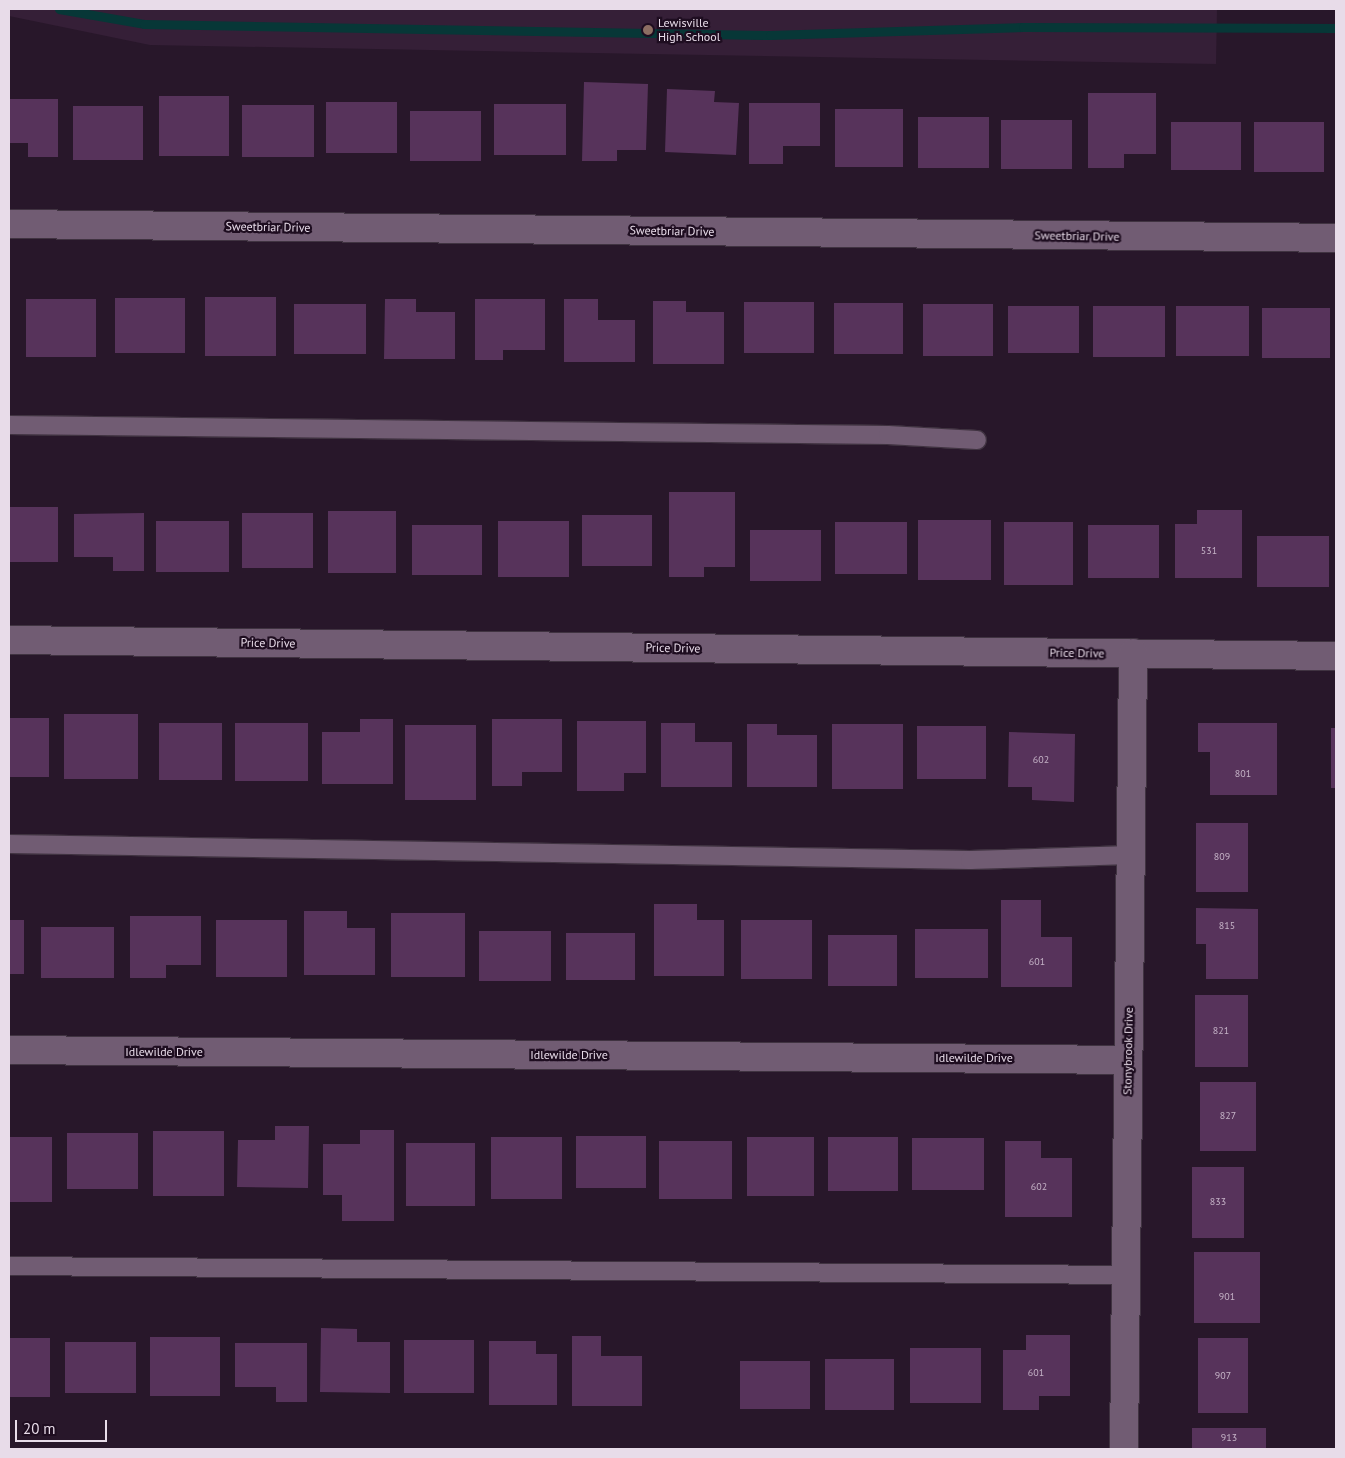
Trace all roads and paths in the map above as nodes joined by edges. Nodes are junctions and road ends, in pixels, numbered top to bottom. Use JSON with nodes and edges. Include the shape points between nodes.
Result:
{"nodes":[{"id":1,"x":9,"y":224,"type":"edge"},
{"id":2,"x":1336,"y":238,"type":"edge"},
{"id":3,"x":9,"y":425,"type":"edge"},
{"id":4,"x":977,"y":440,"type":"dead end"},
{"id":5,"x":9,"y":640,"type":"edge"},
{"id":6,"x":1133,"y":653,"type":"junction"},
{"id":7,"x":1336,"y":656,"type":"edge"},
{"id":8,"x":9,"y":844,"type":"edge"},
{"id":9,"x":1130,"y":855,"type":"junction"},
{"id":10,"x":9,"y":1050,"type":"edge"},
{"id":11,"x":1128,"y":1060,"type":"junction"},
{"id":12,"x":9,"y":1266,"type":"edge"},
{"id":13,"x":1126,"y":1275,"type":"junction"},
{"id":14,"x":1124,"y":1449,"type":"edge"}],
"edges":[{"from":1,"to":2,"type":"street","name":"Sweetbriar Drive"},
{"from":3,"to":4,"type":"lane","via":[[888,435]]},
{"from":5,"to":6,"type":"street","name":"Price Drive"},
{"from":6,"to":7,"type":"street","name":"Price Drive"},
{"from":6,"to":9,"type":"street","name":"Stonybrook Drive"},
{"from":8,"to":9,"type":"lane","via":[[970,860]]},
{"from":9,"to":11,"type":"street","name":"Stonybrook Drive"},
{"from":10,"to":11,"type":"street","name":"Idlewilde Drive"},
{"from":11,"to":13,"type":"street","name":"Stonybrook Drive"},
{"from":12,"to":13,"type":"lane"},
{"from":13,"to":14,"type":"street","name":"Stonybrook Drive"}]}
